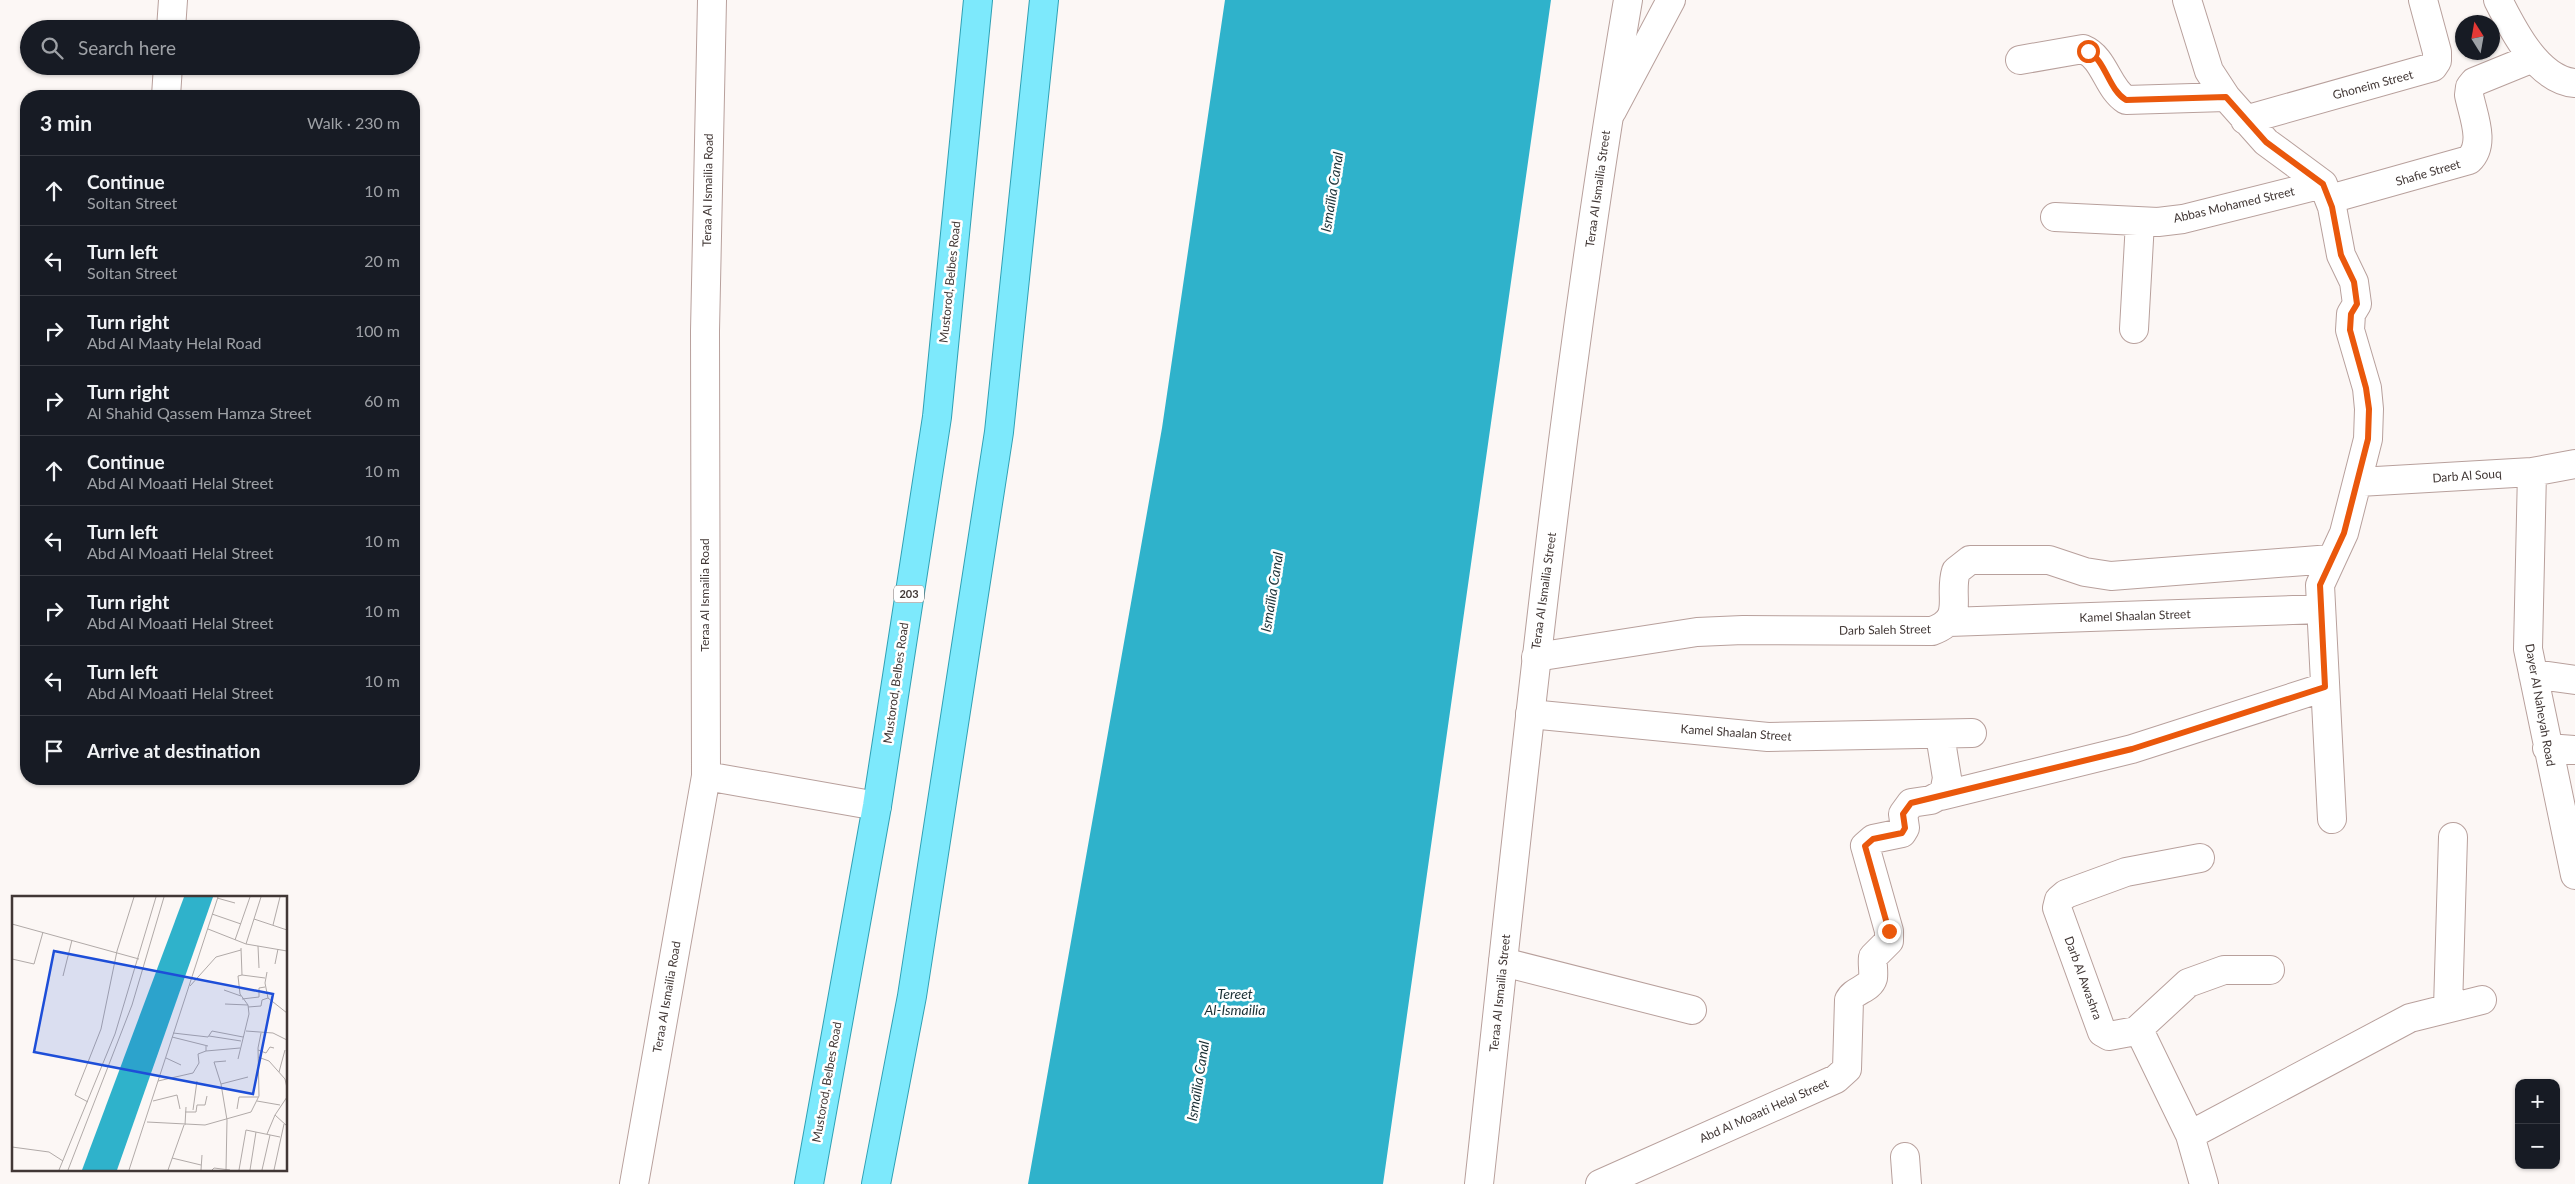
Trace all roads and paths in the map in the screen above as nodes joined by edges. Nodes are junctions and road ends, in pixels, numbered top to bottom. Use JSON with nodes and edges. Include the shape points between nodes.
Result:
{"nodes":[{"id":1,"x":173,"y":0,"type":"edge"},
{"id":2,"x":712,"y":0,"type":"edge"},
{"id":3,"x":978,"y":0,"type":"edge"},
{"id":4,"x":1044,"y":0,"type":"edge"},
{"id":5,"x":1628,"y":0,"type":"edge"},
{"id":6,"x":1671,"y":0,"type":"edge"},
{"id":7,"x":2186,"y":0,"type":"edge"},
{"id":8,"x":2422,"y":0,"type":"edge"},
{"id":9,"x":2498,"y":0,"type":"edge"},
{"id":10,"x":172,"y":20,"type":"edge"},
{"id":11,"x":2533,"y":58,"type":"junction"},
{"id":12,"x":2020,"y":60,"type":"dead end"},
{"id":13,"x":167,"y":75,"type":"edge"},
{"id":14,"x":2575,"y":83,"type":"edge"},
{"id":15,"x":166,"y":90,"type":"edge"},
{"id":16,"x":2226,"y":97,"type":"junction"},
{"id":17,"x":1608,"y":119,"type":"junction"},
{"id":18,"x":2245,"y":120,"type":"junction"},
{"id":19,"x":2327,"y":192,"type":"junction"},
{"id":20,"x":2055,"y":217,"type":"dead end"},
{"id":21,"x":2140,"y":222,"type":"junction"},
{"id":22,"x":2134,"y":329,"type":"dead end"},
{"id":23,"x":2575,"y":464,"type":"edge"},
{"id":24,"x":2532,"y":472,"type":"junction"},
{"id":25,"x":2359,"y":482,"type":"junction"},
{"id":26,"x":2331,"y":559,"type":"junction"},
{"id":27,"x":2322,"y":609,"type":"junction"},
{"id":28,"x":1949,"y":622,"type":"junction"},
{"id":29,"x":1536,"y":657,"type":"junction"},
{"id":30,"x":2533,"y":674,"type":"junction"},
{"id":31,"x":2575,"y":680,"type":"edge"},
{"id":32,"x":2325,"y":687,"type":"junction"},
{"id":33,"x":1530,"y":714,"type":"junction"},
{"id":34,"x":1972,"y":733,"type":"dead end"},
{"id":35,"x":1940,"y":735,"type":"junction"},
{"id":36,"x":2547,"y":748,"type":"junction"},
{"id":37,"x":2575,"y":750,"type":"edge"},
{"id":38,"x":706,"y":776,"type":"junction"},
{"id":39,"x":1941,"y":796,"type":"junction"},
{"id":40,"x":877,"y":806,"type":"junction"},
{"id":41,"x":2332,"y":819,"type":"dead end"},
{"id":42,"x":2453,"y":837,"type":"dead end"},
{"id":43,"x":2200,"y":858,"type":"dead end"},
{"id":44,"x":2575,"y":875,"type":"edge"},
{"id":45,"x":1503,"y":962,"type":"junction"},
{"id":46,"x":2270,"y":970,"type":"dead end"},
{"id":47,"x":2482,"y":1000,"type":"dead end"},
{"id":48,"x":2448,"y":1008,"type":"junction"},
{"id":49,"x":1692,"y":1010,"type":"dead end"},
{"id":50,"x":2136,"y":1031,"type":"junction"},
{"id":51,"x":2190,"y":1135,"type":"junction"},
{"id":52,"x":1905,"y":1157,"type":"dead end"},
{"id":53,"x":634,"y":1184,"type":"edge"},
{"id":54,"x":809,"y":1184,"type":"edge"},
{"id":55,"x":876,"y":1184,"type":"edge"},
{"id":56,"x":1479,"y":1184,"type":"edge"},
{"id":57,"x":1600,"y":1184,"type":"edge"},
{"id":58,"x":1907,"y":1184,"type":"edge"},
{"id":59,"x":2204,"y":1184,"type":"edge"}],
"edges":[{"from":1,"to":10,"type":"street"},
{"from":2,"to":38,"type":"street","name":"Teraa Al Ismailia Road","via":[[705,332]]},
{"from":3,"to":40,"type":"main road","name":"Mustorod, Belbes Road","number":"203","via":[[936,417]]},
{"from":4,"to":55,"type":"main road","via":[[999,432],[912,996]]},
{"from":5,"to":17,"type":"street","name":"Teraa Al Ismailia Street"},
{"from":6,"to":17,"type":"street"},
{"from":7,"to":16,"type":"street","via":[[2209,71]]},
{"from":8,"to":18,"type":"street","name":"Ghoneim Street","via":[[2437,52],[2433,67]]},
{"from":9,"to":11,"type":"street"},
{"from":11,"to":14,"type":"street","via":[[2551,76]]},
{"from":11,"to":19,"type":"street","name":"Shafie Street","via":[[2474,82],[2470,87],[2479,144],[2469,160]]},
{"from":12,"to":16,"type":"street","via":[[2083,49],[2093,54],[2126,100]]},
{"from":13,"to":15,"type":"street"},
{"from":16,"to":18,"type":"street"},
{"from":17,"to":29,"type":"street","name":"Teraa Al Ismailia Street"},
{"from":18,"to":19,"type":"street","via":[[2266,142]]},
{"from":19,"to":21,"type":"street","name":"Abbas Mohamed Street","via":[[2183,219]]},
{"from":19,"to":25,"type":"street","via":[[2341,255],[2354,282],[2357,304],[2351,314],[2350,330],[2365,378],[2369,409],[2368,439]]},
{"from":20,"to":21,"type":"street","name":"Abbas Mohamed Street"},
{"from":21,"to":22,"type":"street"},
{"from":23,"to":24,"type":"street","name":"Darb Al Souq"},
{"from":24,"to":25,"type":"street","name":"Darb Al Souq"},
{"from":24,"to":30,"type":"street","name":"Dayer Al Naheyah Road","via":[[2528,649]]},
{"from":25,"to":26,"type":"street","via":[[2344,533]]},
{"from":26,"to":27,"type":"street","via":[[2320,585]]},
{"from":26,"to":28,"type":"street","name":"Darb Saleh Street","via":[[2111,576],[2085,572],[2049,560],[1970,560],[1956,571],[1954,610]]},
{"from":27,"to":28,"type":"street","name":"Kamel Shaalan Street"},
{"from":27,"to":32,"type":"street"},
{"from":28,"to":29,"type":"street","name":"Darb Saleh Street","via":[[1932,631],[1697,632]]},
{"from":29,"to":33,"type":"street","name":"Teraa Al Ismailia Street"},
{"from":30,"to":31,"type":"street"},
{"from":30,"to":36,"type":"street","name":"Dayer Al Naheyah Road"},
{"from":32,"to":39,"type":"street","via":[[2132,749]]},
{"from":32,"to":41,"type":"street"},
{"from":33,"to":35,"type":"street","name":"Kamel Shaalan Street","via":[[1768,737]]},
{"from":33,"to":45,"type":"street","name":"Teraa Al Ismailia Street"},
{"from":34,"to":35,"type":"street","name":"Kamel Shaalan Street"},
{"from":35,"to":39,"type":"street","via":[[1947,783]]},
{"from":36,"to":37,"type":"street"},
{"from":36,"to":44,"type":"street","name":"Dayer Al Naheyah Road"},
{"from":38,"to":40,"type":"street"},
{"from":38,"to":53,"type":"street","name":"Teraa Al Ismailia Road"},
{"from":39,"to":57,"type":"street","name":"Abd Al Moaati Helal Street","via":[[1911,803],[1903,814],[1905,828],[1902,833],[1873,839],[1865,846],[1889,941],[1873,957],[1870,984],[1852,994],[1849,1000],[1847,1069],[1836,1079]]},
{"from":40,"to":54,"type":"main road","name":"Mustorod, Belbes Road","number":"203"},
{"from":42,"to":48,"type":"street"},
{"from":43,"to":50,"type":"street","name":"Darb Al Awashra","via":[[2126,872],[2066,894],[2058,904],[2102,1032],[2109,1036]]},
{"from":45,"to":49,"type":"street"},
{"from":45,"to":56,"type":"street","name":"Teraa Al Ismailia Street"},
{"from":46,"to":50,"type":"street","via":[[2224,970],[2188,983]]},
{"from":47,"to":48,"type":"street"},
{"from":48,"to":51,"type":"street","via":[[2410,1018]]},
{"from":50,"to":51,"type":"street","via":[[2142,1036]]},
{"from":51,"to":59,"type":"street"},
{"from":52,"to":58,"type":"street"}]}
